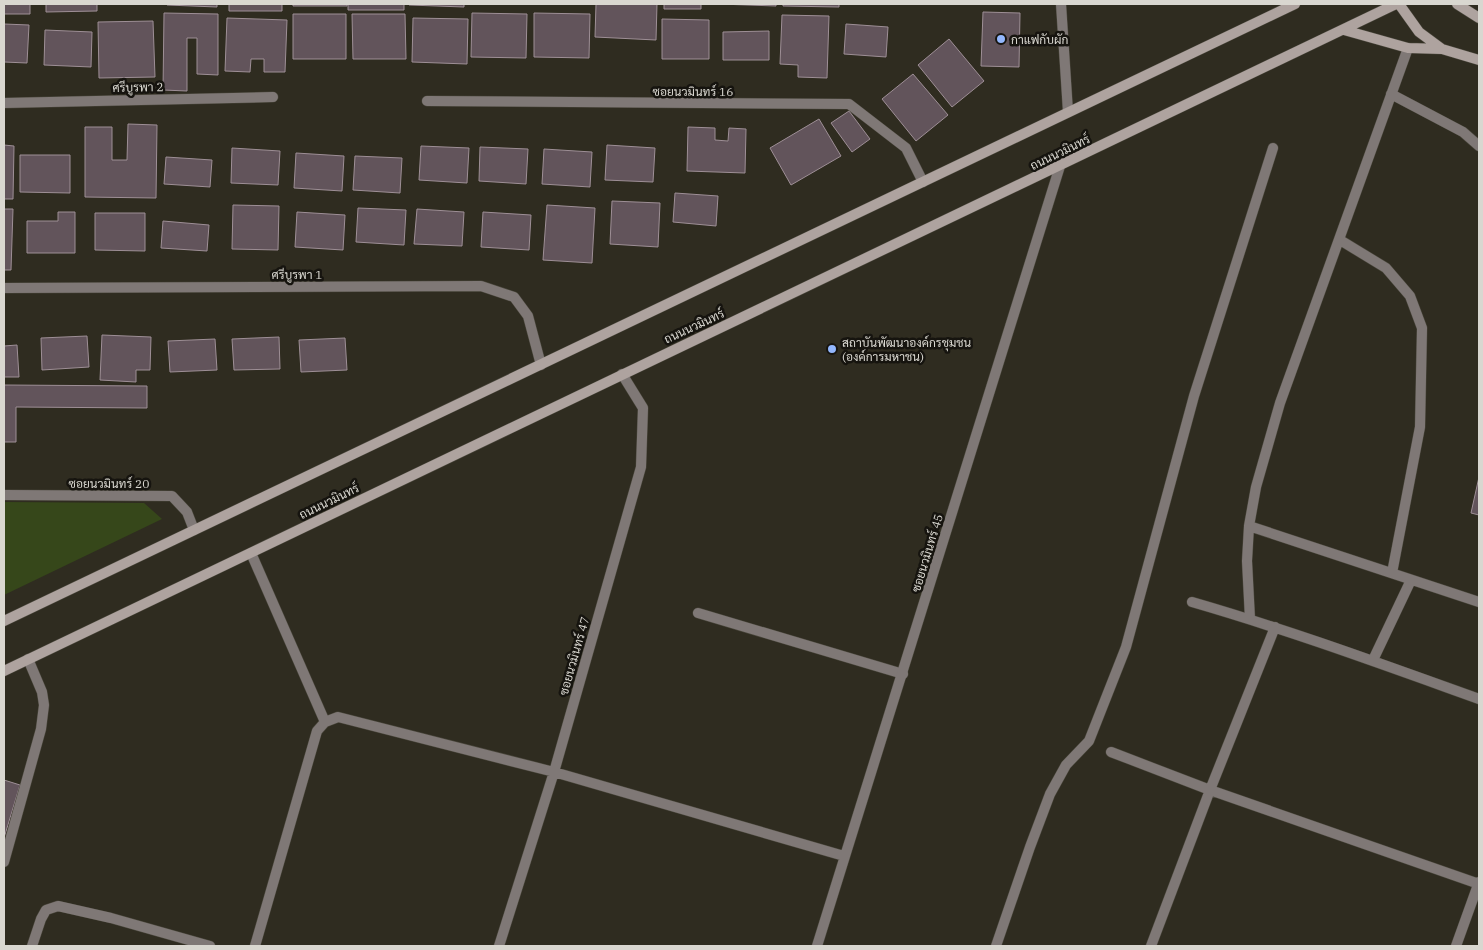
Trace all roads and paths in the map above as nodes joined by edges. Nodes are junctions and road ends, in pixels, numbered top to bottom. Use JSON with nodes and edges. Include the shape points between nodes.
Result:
{"nodes":[{"id":1,"x":1061,"y":4,"type":"edge"},
{"id":2,"x":1295,"y":4,"type":"edge"},
{"id":3,"x":1397,"y":4,"type":"edge"},
{"id":4,"x":1457,"y":4,"type":"edge"},
{"id":5,"x":1479,"y":18,"type":"edge"},
{"id":6,"x":1344,"y":30,"type":"junction"},
{"id":7,"x":1408,"y":48,"type":"junction"},
{"id":8,"x":1442,"y":49,"type":"junction"},
{"id":9,"x":1479,"y":60,"type":"edge"},
{"id":10,"x":1391,"y":94,"type":"junction"},
{"id":11,"x":273,"y":97,"type":"dead end"},
{"id":12,"x":427,"y":101,"type":"dead end"},
{"id":13,"x":4,"y":103,"type":"edge"},
{"id":14,"x":1068,"y":112,"type":"junction"},
{"id":15,"x":1479,"y":146,"type":"edge"},
{"id":16,"x":1273,"y":148,"type":"dead end"},
{"id":17,"x":1060,"y":166,"type":"junction"},
{"id":18,"x":923,"y":182,"type":"junction"},
{"id":19,"x":1340,"y":240,"type":"junction"},
{"id":20,"x":4,"y":288,"type":"edge"},
{"id":21,"x":541,"y":365,"type":"junction"},
{"id":22,"x":622,"y":374,"type":"junction"},
{"id":23,"x":4,"y":495,"type":"edge"},
{"id":24,"x":1249,"y":526,"type":"junction"},
{"id":25,"x":194,"y":530,"type":"junction"},
{"id":26,"x":251,"y":553,"type":"junction"},
{"id":27,"x":1392,"y":573,"type":"junction"},
{"id":28,"x":1411,"y":580,"type":"junction"},
{"id":29,"x":1192,"y":602,"type":"dead end"},
{"id":30,"x":1479,"y":602,"type":"edge"},
{"id":31,"x":698,"y":613,"type":"dead end"},
{"id":32,"x":1250,"y":619,"type":"junction"},
{"id":33,"x":4,"y":621,"type":"edge"},
{"id":34,"x":1275,"y":627,"type":"junction"},
{"id":35,"x":28,"y":659,"type":"junction"},
{"id":36,"x":1373,"y":660,"type":"junction"},
{"id":37,"x":4,"y":671,"type":"edge"},
{"id":38,"x":903,"y":674,"type":"junction"},
{"id":39,"x":1479,"y":699,"type":"edge"},
{"id":40,"x":325,"y":722,"type":"junction"},
{"id":41,"x":1111,"y":752,"type":"dead end"},
{"id":42,"x":554,"y":772,"type":"junction"},
{"id":43,"x":1210,"y":790,"type":"junction"},
{"id":44,"x":844,"y":856,"type":"junction"},
{"id":45,"x":4,"y":862,"type":"edge"},
{"id":46,"x":1479,"y":883,"type":"edge"},
{"id":47,"x":32,"y":946,"type":"edge"},
{"id":48,"x":210,"y":946,"type":"edge"},
{"id":49,"x":256,"y":946,"type":"edge"},
{"id":50,"x":499,"y":946,"type":"edge"},
{"id":51,"x":817,"y":946,"type":"edge"},
{"id":52,"x":996,"y":946,"type":"edge"},
{"id":53,"x":1151,"y":946,"type":"edge"},
{"id":54,"x":1456,"y":946,"type":"edge"}],
"edges":[{"from":1,"to":14,"type":"street"},
{"from":2,"to":14,"type":"main road"},
{"from":3,"to":6,"type":"main road","name":"ถนนนวมินทร์"},
{"from":3,"to":8,"type":"main road","via":[[1419,32]]},
{"from":4,"to":5,"type":"main road"},
{"from":6,"to":7,"type":"main road"},
{"from":6,"to":17,"type":"main road","name":"ถนนนวมินทร์"},
{"from":7,"to":8,"type":"main road"},
{"from":7,"to":10,"type":"street"},
{"from":8,"to":9,"type":"main road"},
{"from":10,"to":15,"type":"street","via":[[1463,132]]},
{"from":10,"to":19,"type":"street"},
{"from":11,"to":13,"type":"street","name":"ศรีบูรพา 2"},
{"from":12,"to":18,"type":"street","name":"ซอยนวมินทร์ 16","via":[[849,104],[906,148]]},
{"from":14,"to":18,"type":"main road"},
{"from":16,"to":52,"type":"street","via":[[1194,396],[1126,646],[1089,741],[1066,765],[1050,794]]},
{"from":17,"to":22,"type":"main road","name":"ถนนนวมินทร์"},
{"from":17,"to":38,"type":"street","name":"ซอยนวมินทร์ 45"},
{"from":18,"to":21,"type":"main road"},
{"from":19,"to":24,"type":"street","via":[[1280,403],[1256,487]]},
{"from":19,"to":27,"type":"street","via":[[1386,268],[1410,296],[1422,328],[1420,428]]},
{"from":20,"to":21,"type":"street","name":"ศรีบูรพา 1","via":[[481,286],[514,297],[528,316]]},
{"from":21,"to":25,"type":"main road"},
{"from":22,"to":26,"type":"main road","name":"ถนนนวมินทร์"},
{"from":22,"to":42,"type":"street","name":"ซอยนวมินทร์ 47","via":[[643,408],[641,467]]},
{"from":23,"to":25,"type":"street","name":"ซอยนวมินทร์ 20","via":[[172,496],[187,512]]},
{"from":24,"to":27,"type":"street"},
{"from":24,"to":32,"type":"street","via":[[1247,586]]},
{"from":25,"to":33,"type":"main road"},
{"from":26,"to":35,"type":"main road","name":"ถนนนวมินทร์"},
{"from":26,"to":40,"type":"street"},
{"from":27,"to":28,"type":"street"},
{"from":28,"to":30,"type":"street"},
{"from":28,"to":36,"type":"street"},
{"from":29,"to":32,"type":"street"},
{"from":31,"to":38,"type":"street"},
{"from":32,"to":34,"type":"street"},
{"from":34,"to":36,"type":"street"},
{"from":34,"to":43,"type":"street"},
{"from":35,"to":37,"type":"main road","name":"ถนนนวมินทร์"},
{"from":35,"to":45,"type":"street","via":[[44,705],[41,728]]},
{"from":36,"to":39,"type":"street"},
{"from":38,"to":44,"type":"street","name":"ซอยนวมินทร์ 45"},
{"from":40,"to":42,"type":"street","via":[[338,717]]},
{"from":40,"to":49,"type":"street","via":[[317,731]]},
{"from":41,"to":43,"type":"street"},
{"from":42,"to":44,"type":"street"},
{"from":42,"to":50,"type":"street","name":"ซอยนวมินทร์ 47"},
{"from":43,"to":46,"type":"street"},
{"from":43,"to":53,"type":"street"},
{"from":44,"to":51,"type":"street","name":"ซอยนวมินทร์ 45"},
{"from":46,"to":54,"type":"street"},
{"from":47,"to":48,"type":"street","via":[[46,910],[58,906]]}]}
